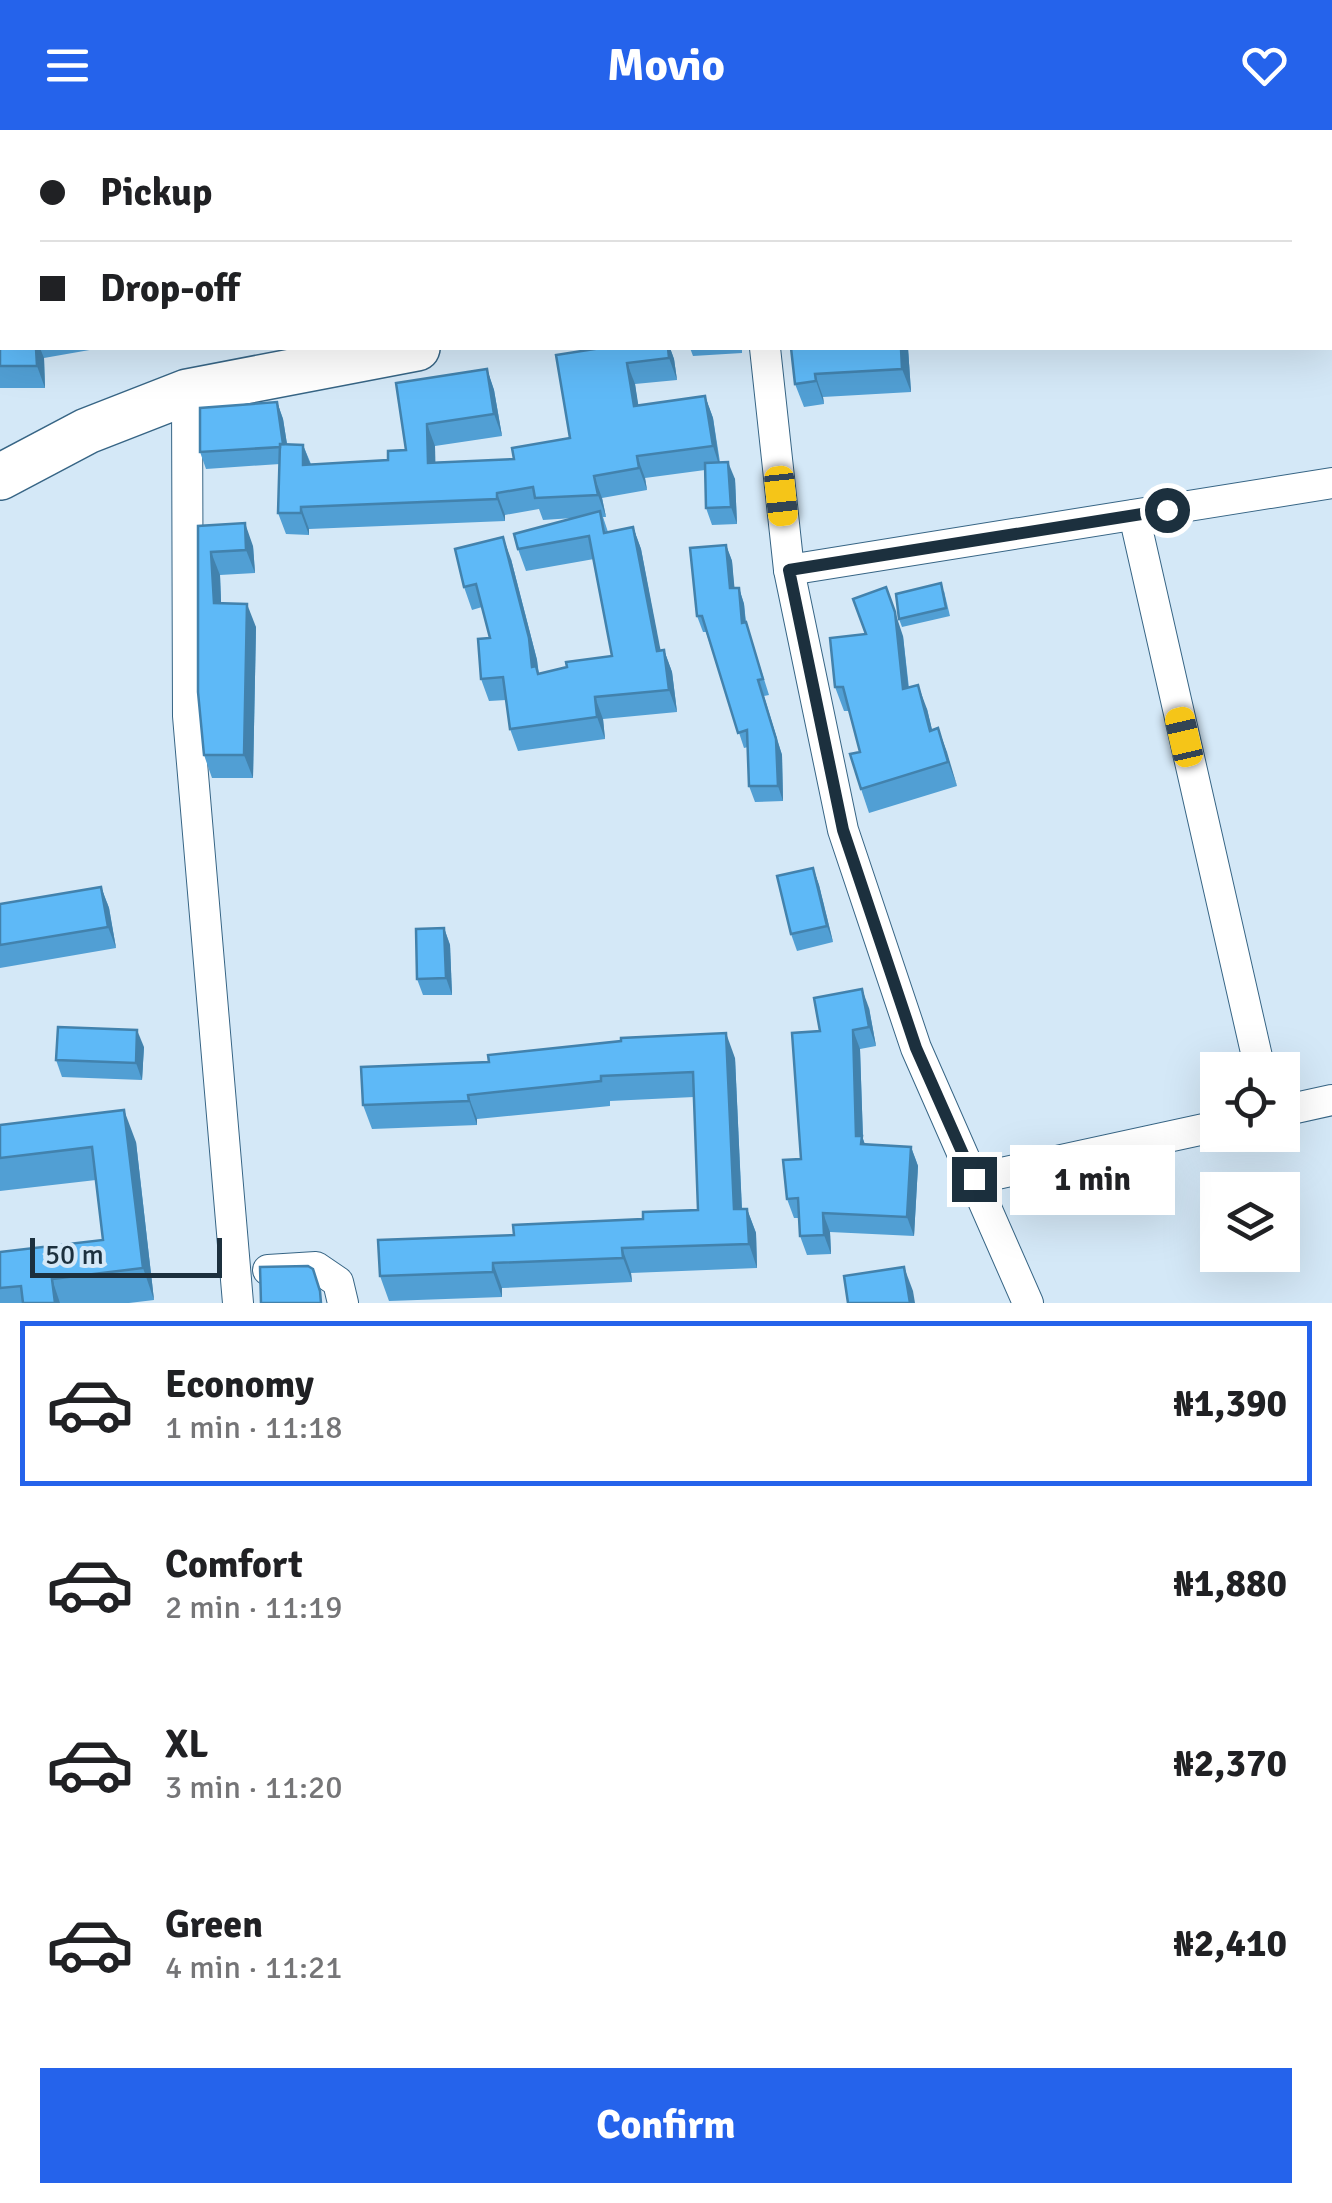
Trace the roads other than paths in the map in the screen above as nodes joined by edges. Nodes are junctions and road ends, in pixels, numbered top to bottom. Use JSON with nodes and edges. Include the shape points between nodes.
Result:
{"nodes":[{"id":1,"x":398,"y":350,"type":"edge"},
{"id":2,"x":765,"y":350,"type":"edge"},
{"id":3,"x":320,"y":358,"type":"edge"},
{"id":4,"x":187,"y":392,"type":"junction"},
{"id":5,"x":0,"y":476,"type":"edge"},
{"id":6,"x":1332,"y":484,"type":"edge"},
{"id":7,"x":1134,"y":515,"type":"junction"},
{"id":8,"x":789,"y":570,"type":"junction"},
{"id":9,"x":1256,"y":1052,"type":"edge"},
{"id":10,"x":1332,"y":1100,"type":"edge"},
{"id":11,"x":1300,"y":1107,"type":"edge"},
{"id":12,"x":1200,"y":1130,"type":"edge"},
{"id":13,"x":974,"y":1179,"type":"junction"},
{"id":14,"x":237,"y":1288,"type":"edge"},
{"id":15,"x":343,"y":1303,"type":"edge"},
{"id":16,"x":1028,"y":1303,"type":"edge"}],
"edges":[{"from":1,"to":3,"type":"street"},
{"from":2,"to":8,"type":"street"},
{"from":3,"to":4,"type":"street"},
{"from":4,"to":5,"type":"street"},
{"from":4,"to":14,"type":"street","via":[[188,716]]},
{"from":6,"to":7,"type":"street"},
{"from":7,"to":8,"type":"street"},
{"from":7,"to":9,"type":"street"},
{"from":8,"to":13,"type":"street","via":[[843,830],[916,1048]]},
{"from":10,"to":11,"type":"street"},
{"from":12,"to":13,"type":"street"},
{"from":13,"to":16,"type":"street"},
{"from":14,"to":15,"type":"street","via":[[316,1267],[338,1282]]}]}
